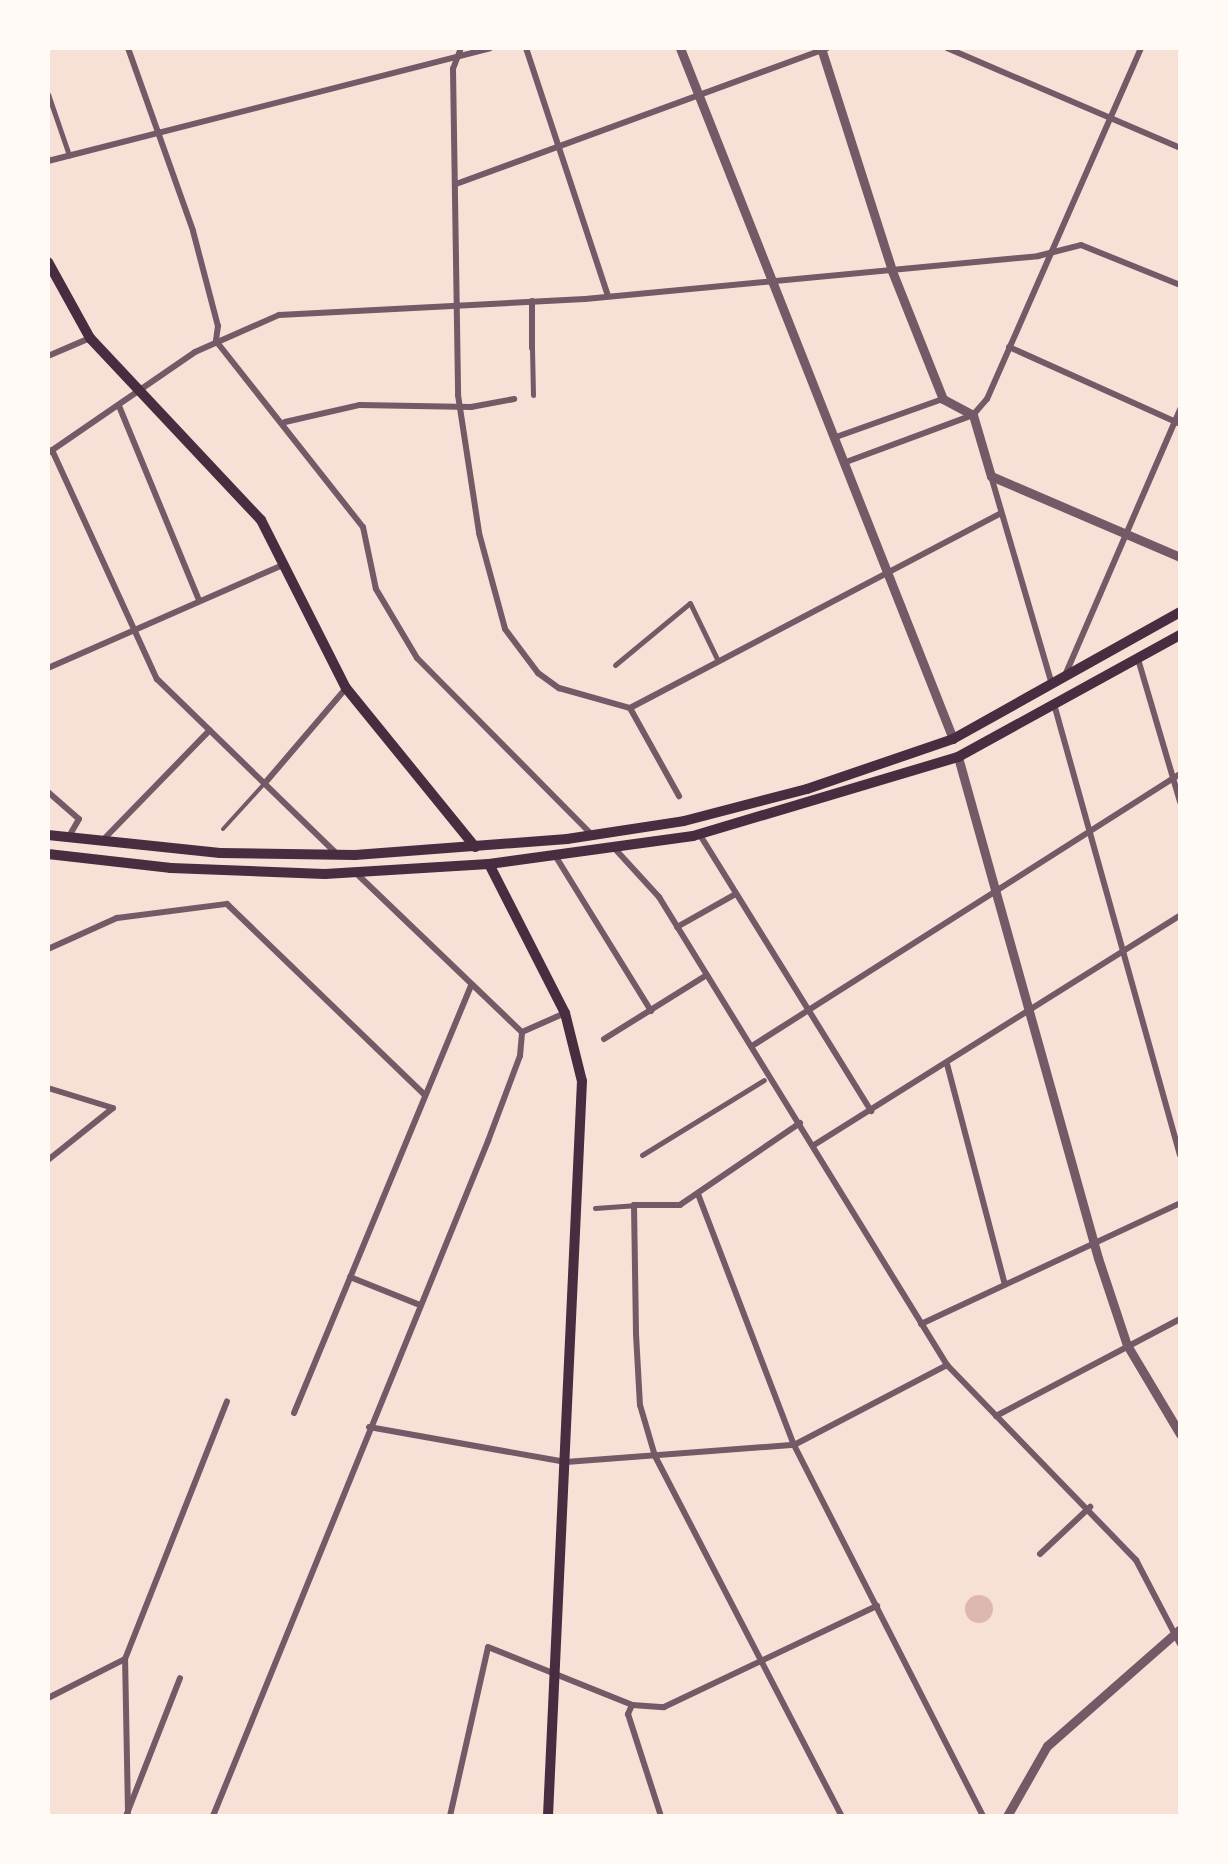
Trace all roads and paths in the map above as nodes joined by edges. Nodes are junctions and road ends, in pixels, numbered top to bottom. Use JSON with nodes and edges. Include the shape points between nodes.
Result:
{"nodes":[{"id":1,"x":128,"y":48,"type":"edge"},
{"id":2,"x":461,"y":48,"type":"edge"},
{"id":3,"x":490,"y":48,"type":"edge"},
{"id":4,"x":526,"y":48,"type":"edge"},
{"id":5,"x":680,"y":48,"type":"edge"},
{"id":6,"x":823,"y":48,"type":"edge"},
{"id":7,"x":946,"y":48,"type":"edge"},
{"id":8,"x":1141,"y":48,"type":"edge"},
{"id":9,"x":458,"y":57,"type":"junction"},
{"id":10,"x":48,"y":94,"type":"edge"},
{"id":11,"x":698,"y":95,"type":"junction"},
{"id":12,"x":1110,"y":118,"type":"junction"},
{"id":13,"x":157,"y":134,"type":"junction"},
{"id":14,"x":560,"y":145,"type":"junction"},
{"id":15,"x":1180,"y":148,"type":"edge"},
{"id":16,"x":70,"y":155,"type":"junction"},
{"id":17,"x":48,"y":161,"type":"edge"},
{"id":18,"x":456,"y":184,"type":"junction"},
{"id":19,"x":1055,"y":251,"type":"junction"},
{"id":20,"x":48,"y":262,"type":"edge"},
{"id":21,"x":892,"y":271,"type":"junction"},
{"id":22,"x":769,"y":280,"type":"junction"},
{"id":23,"x":1180,"y":284,"type":"edge"},
{"id":24,"x":608,"y":296,"type":"junction"},
{"id":25,"x":532,"y":301,"type":"junction"},
{"id":26,"x":458,"y":304,"type":"junction"},
{"id":27,"x":90,"y":338,"type":"junction"},
{"id":28,"x":216,"y":341,"type":"junction"},
{"id":29,"x":1010,"y":346,"type":"junction"},
{"id":30,"x":532,"y":348,"type":"joint"},
{"id":31,"x":48,"y":356,"type":"edge"},
{"id":32,"x":138,"y":392,"type":"junction"},
{"id":33,"x":533,"y":395,"type":"dead end"},
{"id":34,"x":514,"y":399,"type":"dead end"},
{"id":35,"x":943,"y":399,"type":"junction"},
{"id":36,"x":118,"y":406,"type":"junction"},
{"id":37,"x":459,"y":406,"type":"junction"},
{"id":38,"x":1180,"y":409,"type":"edge"},
{"id":39,"x":972,"y":414,"type":"junction"},
{"id":40,"x":285,"y":422,"type":"junction"},
{"id":41,"x":1178,"y":423,"type":"edge"},
{"id":42,"x":836,"y":437,"type":"junction"},
{"id":43,"x":50,"y":452,"type":"edge"},
{"id":44,"x":846,"y":462,"type":"junction"},
{"id":45,"x":991,"y":476,"type":"junction"},
{"id":46,"x":1000,"y":514,"type":"junction"},
{"id":47,"x":1128,"y":534,"type":"junction"},
{"id":48,"x":1180,"y":557,"type":"edge"},
{"id":49,"x":286,"y":563,"type":"junction"},
{"id":50,"x":888,"y":574,"type":"junction"},
{"id":51,"x":198,"y":598,"type":"junction"},
{"id":52,"x":1180,"y":612,"type":"edge"},
{"id":53,"x":134,"y":629,"type":"junction"},
{"id":54,"x":1180,"y":634,"type":"edge"},
{"id":55,"x":1138,"y":656,"type":"junction"},
{"id":56,"x":718,"y":661,"type":"junction"},
{"id":57,"x":616,"y":665,"type":"dead end"},
{"id":58,"x":48,"y":668,"type":"edge"},
{"id":59,"x":1066,"y":672,"type":"junction"},
{"id":60,"x":1052,"y":681,"type":"junction"},
{"id":61,"x":346,"y":688,"type":"junction"},
{"id":62,"x":1054,"y":703,"type":"junction"},
{"id":63,"x":630,"y":708,"type":"junction"},
{"id":64,"x":210,"y":730,"type":"junction"},
{"id":65,"x":952,"y":739,"type":"junction"},
{"id":66,"x":958,"y":756,"type":"junction"},
{"id":67,"x":1176,"y":775,"type":"edge"},
{"id":68,"x":265,"y":784,"type":"junction"},
{"id":69,"x":48,"y":792,"type":"edge"},
{"id":70,"x":679,"y":796,"type":"dead end"},
{"id":71,"x":1180,"y":802,"type":"edge"},
{"id":72,"x":224,"y":829,"type":"dead end"},
{"id":73,"x":1088,"y":829,"type":"junction"},
{"id":74,"x":48,"y":835,"type":"edge"},
{"id":75,"x":700,"y":835,"type":"junction"},
{"id":76,"x":593,"y":836,"type":"junction"},
{"id":77,"x":68,"y":838,"type":"junction"},
{"id":78,"x":100,"y":843,"type":"junction"},
{"id":79,"x":476,"y":848,"type":"junction"},
{"id":80,"x":616,"y":850,"type":"junction"},
{"id":81,"x":48,"y":854,"type":"edge"},
{"id":82,"x":338,"y":855,"type":"junction"},
{"id":83,"x":556,"y":857,"type":"junction"},
{"id":84,"x":490,"y":864,"type":"junction"},
{"id":85,"x":355,"y":872,"type":"junction"},
{"id":86,"x":995,"y":889,"type":"junction"},
{"id":87,"x":734,"y":895,"type":"junction"},
{"id":88,"x":1180,"y":915,"type":"edge"},
{"id":89,"x":677,"y":927,"type":"junction"},
{"id":90,"x":48,"y":949,"type":"edge"},
{"id":91,"x":1122,"y":950,"type":"junction"},
{"id":92,"x":708,"y":975,"type":"junction"},
{"id":93,"x":471,"y":985,"type":"junction"},
{"id":94,"x":1031,"y":1008,"type":"junction"},
{"id":95,"x":808,"y":1009,"type":"junction"},
{"id":96,"x":650,"y":1010,"type":"junction"},
{"id":97,"x":565,"y":1012,"type":"junction"},
{"id":98,"x":522,"y":1032,"type":"junction"},
{"id":99,"x":604,"y":1039,"type":"dead end"},
{"id":100,"x":752,"y":1046,"type":"junction"},
{"id":101,"x":947,"y":1064,"type":"junction"},
{"id":102,"x":764,"y":1080,"type":"dead end"},
{"id":103,"x":48,"y":1088,"type":"edge"},
{"id":104,"x":425,"y":1095,"type":"junction"},
{"id":105,"x":871,"y":1111,"type":"junction"},
{"id":106,"x":800,"y":1122,"type":"junction"},
{"id":107,"x":814,"y":1145,"type":"junction"},
{"id":108,"x":642,"y":1155,"type":"dead end"},
{"id":109,"x":1180,"y":1155,"type":"edge"},
{"id":110,"x":48,"y":1160,"type":"edge"},
{"id":111,"x":698,"y":1194,"type":"junction"},
{"id":112,"x":1180,"y":1203,"type":"edge"},
{"id":113,"x":634,"y":1205,"type":"junction"},
{"id":114,"x":595,"y":1208,"type":"dead end"},
{"id":115,"x":1094,"y":1244,"type":"junction"},
{"id":116,"x":350,"y":1277,"type":"junction"},
{"id":117,"x":1005,"y":1285,"type":"junction"},
{"id":118,"x":420,"y":1305,"type":"junction"},
{"id":119,"x":1180,"y":1319,"type":"edge"},
{"id":120,"x":920,"y":1324,"type":"junction"},
{"id":121,"x":1127,"y":1345,"type":"junction"},
{"id":122,"x":947,"y":1364,"type":"junction"},
{"id":123,"x":227,"y":1402,"type":"dead end"},
{"id":124,"x":294,"y":1413,"type":"dead end"},
{"id":125,"x":996,"y":1416,"type":"junction"},
{"id":126,"x":370,"y":1427,"type":"junction"},
{"id":127,"x":1180,"y":1434,"type":"edge"},
{"id":128,"x":794,"y":1445,"type":"junction"},
{"id":129,"x":655,"y":1456,"type":"junction"},
{"id":130,"x":566,"y":1462,"type":"junction"},
{"id":131,"x":1090,"y":1507,"type":"junction"},
{"id":132,"x":1040,"y":1554,"type":"dead end"},
{"id":133,"x":876,"y":1606,"type":"junction"},
{"id":134,"x":1179,"y":1636,"type":"edge"},
{"id":135,"x":125,"y":1659,"type":"junction"},
{"id":136,"x":760,"y":1662,"type":"junction"},
{"id":137,"x":553,"y":1674,"type":"junction"},
{"id":138,"x":180,"y":1678,"type":"dead end"},
{"id":139,"x":48,"y":1698,"type":"edge"},
{"id":140,"x":632,"y":1705,"type":"junction"},
{"id":141,"x":127,"y":1814,"type":"edge"},
{"id":142,"x":213,"y":1816,"type":"edge"},
{"id":143,"x":450,"y":1816,"type":"edge"},
{"id":144,"x":548,"y":1816,"type":"edge"},
{"id":145,"x":661,"y":1816,"type":"edge"},
{"id":146,"x":842,"y":1816,"type":"edge"},
{"id":147,"x":983,"y":1816,"type":"edge"},
{"id":148,"x":1007,"y":1816,"type":"edge"}],
"edges":[{"from":1,"to":13,"type":"street"},
{"from":2,"to":9,"type":"street"},
{"from":3,"to":9,"type":"street"},
{"from":4,"to":14,"type":"street"},
{"from":5,"to":11,"type":"street"},
{"from":6,"to":11,"type":"street"},
{"from":6,"to":21,"type":"street"},
{"from":7,"to":12,"type":"street"},
{"from":8,"to":12,"type":"street"},
{"from":9,"to":13,"type":"street"},
{"from":9,"to":18,"type":"street"},
{"from":10,"to":16,"type":"street"},
{"from":11,"to":14,"type":"street"},
{"from":11,"to":22,"type":"street"},
{"from":12,"to":15,"type":"street"},
{"from":12,"to":19,"type":"street"},
{"from":13,"to":16,"type":"street"},
{"from":13,"to":28,"type":"street","via":[[193,231],[218,326]]},
{"from":14,"to":18,"type":"street"},
{"from":14,"to":24,"type":"street"},
{"from":16,"to":17,"type":"street"},
{"from":18,"to":26,"type":"street"},
{"from":19,"to":21,"type":"street"},
{"from":19,"to":23,"type":"street","via":[[1081,245]]},
{"from":19,"to":29,"type":"street"},
{"from":20,"to":27,"type":"main road"},
{"from":21,"to":22,"type":"street"},
{"from":21,"to":35,"type":"street"},
{"from":22,"to":24,"type":"street"},
{"from":22,"to":42,"type":"street"},
{"from":24,"to":25,"type":"street"},
{"from":25,"to":26,"type":"street"},
{"from":25,"to":30,"type":"street"},
{"from":26,"to":28,"type":"street","via":[[279,315]]},
{"from":26,"to":37,"type":"street"},
{"from":27,"to":31,"type":"street"},
{"from":27,"to":32,"type":"main road"},
{"from":28,"to":32,"type":"street"},
{"from":28,"to":40,"type":"street"},
{"from":29,"to":39,"type":"street","via":[[987,399]]},
{"from":29,"to":41,"type":"street"},
{"from":30,"to":33,"type":"street"},
{"from":32,"to":36,"type":"street"},
{"from":32,"to":49,"type":"main road","via":[[237,489]]},
{"from":34,"to":37,"type":"street"},
{"from":35,"to":39,"type":"street"},
{"from":35,"to":42,"type":"street"},
{"from":36,"to":43,"type":"street"},
{"from":36,"to":51,"type":"street"},
{"from":37,"to":40,"type":"street","via":[[360,405]]},
{"from":37,"to":63,"type":"street","via":[[478,532],[505,630],[538,673],[559,688]]},
{"from":38,"to":41,"type":"street"},
{"from":39,"to":44,"type":"street"},
{"from":39,"to":45,"type":"street"},
{"from":40,"to":76,"type":"street","via":[[367,534],[376,589],[416,658]]},
{"from":41,"to":47,"type":"street"},
{"from":42,"to":44,"type":"street"},
{"from":43,"to":53,"type":"street"},
{"from":44,"to":50,"type":"street"},
{"from":45,"to":46,"type":"street"},
{"from":45,"to":47,"type":"street"},
{"from":46,"to":50,"type":"street"},
{"from":46,"to":60,"type":"street"},
{"from":47,"to":48,"type":"street"},
{"from":47,"to":59,"type":"street"},
{"from":49,"to":51,"type":"street"},
{"from":49,"to":61,"type":"main road"},
{"from":50,"to":56,"type":"street"},
{"from":50,"to":65,"type":"street"},
{"from":51,"to":53,"type":"street"},
{"from":52,"to":59,"type":"main road"},
{"from":53,"to":58,"type":"street"},
{"from":53,"to":64,"type":"street","via":[[156,680]]},
{"from":54,"to":55,"type":"main road"},
{"from":55,"to":62,"type":"main road"},
{"from":55,"to":67,"type":"street"},
{"from":56,"to":57,"type":"street","via":[[690,603]]},
{"from":56,"to":63,"type":"street"},
{"from":59,"to":60,"type":"main road"},
{"from":60,"to":65,"type":"main road"},
{"from":61,"to":68,"type":"street"},
{"from":61,"to":79,"type":"main road"},
{"from":62,"to":66,"type":"main road"},
{"from":62,"to":73,"type":"street"},
{"from":63,"to":70,"type":"street"},
{"from":64,"to":68,"type":"street"},
{"from":64,"to":78,"type":"street"},
{"from":65,"to":66,"type":"main road"},
{"from":65,"to":76,"type":"main road","via":[[807,790]]},
{"from":66,"to":75,"type":"main road"},
{"from":66,"to":86,"type":"street"},
{"from":67,"to":71,"type":"street"},
{"from":67,"to":73,"type":"street"},
{"from":68,"to":72,"type":"lane"},
{"from":68,"to":82,"type":"street"},
{"from":69,"to":77,"type":"street","via":[[79,819]]},
{"from":73,"to":86,"type":"street"},
{"from":73,"to":91,"type":"street"},
{"from":74,"to":77,"type":"main road"},
{"from":75,"to":80,"type":"main road"},
{"from":75,"to":87,"type":"street"},
{"from":76,"to":79,"type":"main road"},
{"from":77,"to":78,"type":"main road"},
{"from":78,"to":82,"type":"main road"},
{"from":79,"to":82,"type":"main road"},
{"from":79,"to":84,"type":"main road"},
{"from":80,"to":83,"type":"main road"},
{"from":80,"to":89,"type":"street"},
{"from":81,"to":85,"type":"main road","via":[[204,870]]},
{"from":82,"to":85,"type":"main road"},
{"from":83,"to":84,"type":"main road"},
{"from":83,"to":96,"type":"street"},
{"from":84,"to":85,"type":"main road"},
{"from":84,"to":97,"type":"main road"},
{"from":85,"to":93,"type":"street"},
{"from":86,"to":94,"type":"street"},
{"from":86,"to":95,"type":"street"},
{"from":87,"to":89,"type":"street"},
{"from":87,"to":95,"type":"street"},
{"from":88,"to":91,"type":"street"},
{"from":89,"to":92,"type":"street"},
{"from":90,"to":104,"type":"street","via":[[117,918],[226,904]]},
{"from":91,"to":94,"type":"street"},
{"from":91,"to":109,"type":"street"},
{"from":92,"to":96,"type":"street"},
{"from":92,"to":100,"type":"street"},
{"from":93,"to":98,"type":"street"},
{"from":93,"to":104,"type":"street"},
{"from":94,"to":101,"type":"street"},
{"from":94,"to":115,"type":"street"},
{"from":95,"to":100,"type":"street"},
{"from":95,"to":105,"type":"street"},
{"from":96,"to":99,"type":"street"},
{"from":97,"to":98,"type":"street"},
{"from":97,"to":130,"type":"main road","via":[[578,1051],[582,1113]]},
{"from":98,"to":118,"type":"street","via":[[520,1056]]},
{"from":100,"to":106,"type":"street"},
{"from":101,"to":105,"type":"street"},
{"from":101,"to":117,"type":"street"},
{"from":102,"to":108,"type":"street"},
{"from":103,"to":110,"type":"street","via":[[114,1108]]},
{"from":104,"to":116,"type":"street"},
{"from":105,"to":107,"type":"street"},
{"from":106,"to":107,"type":"street"},
{"from":106,"to":111,"type":"street"},
{"from":107,"to":120,"type":"street"},
{"from":111,"to":113,"type":"street","via":[[678,1206]]},
{"from":111,"to":128,"type":"street"},
{"from":112,"to":115,"type":"street"},
{"from":113,"to":114,"type":"street"},
{"from":113,"to":129,"type":"street","via":[[640,1406]]},
{"from":115,"to":117,"type":"street"},
{"from":115,"to":121,"type":"street"},
{"from":116,"to":118,"type":"street"},
{"from":116,"to":124,"type":"street"},
{"from":117,"to":120,"type":"street"},
{"from":118,"to":126,"type":"street"},
{"from":119,"to":121,"type":"street"},
{"from":120,"to":122,"type":"street"},
{"from":121,"to":125,"type":"street"},
{"from":121,"to":127,"type":"street"},
{"from":122,"to":125,"type":"street"},
{"from":122,"to":128,"type":"street"},
{"from":123,"to":135,"type":"street"},
{"from":125,"to":131,"type":"street"},
{"from":126,"to":130,"type":"street"},
{"from":126,"to":142,"type":"street"},
{"from":128,"to":129,"type":"street"},
{"from":128,"to":133,"type":"street"},
{"from":129,"to":130,"type":"street"},
{"from":129,"to":136,"type":"street"},
{"from":130,"to":137,"type":"main road"},
{"from":131,"to":132,"type":"street"},
{"from":131,"to":134,"type":"street","via":[[1136,1560]]},
{"from":133,"to":136,"type":"street"},
{"from":133,"to":147,"type":"street"},
{"from":134,"to":148,"type":"street","via":[[1047,1746]]},
{"from":135,"to":139,"type":"street"},
{"from":135,"to":141,"type":"street"},
{"from":136,"to":140,"type":"street","via":[[672,1705]]},
{"from":136,"to":146,"type":"street"},
{"from":137,"to":140,"type":"street"},
{"from":137,"to":143,"type":"street","via":[[488,1647]]},
{"from":137,"to":144,"type":"main road"},
{"from":138,"to":141,"type":"street"},
{"from":140,"to":145,"type":"street","via":[[628,1714]]}]}
